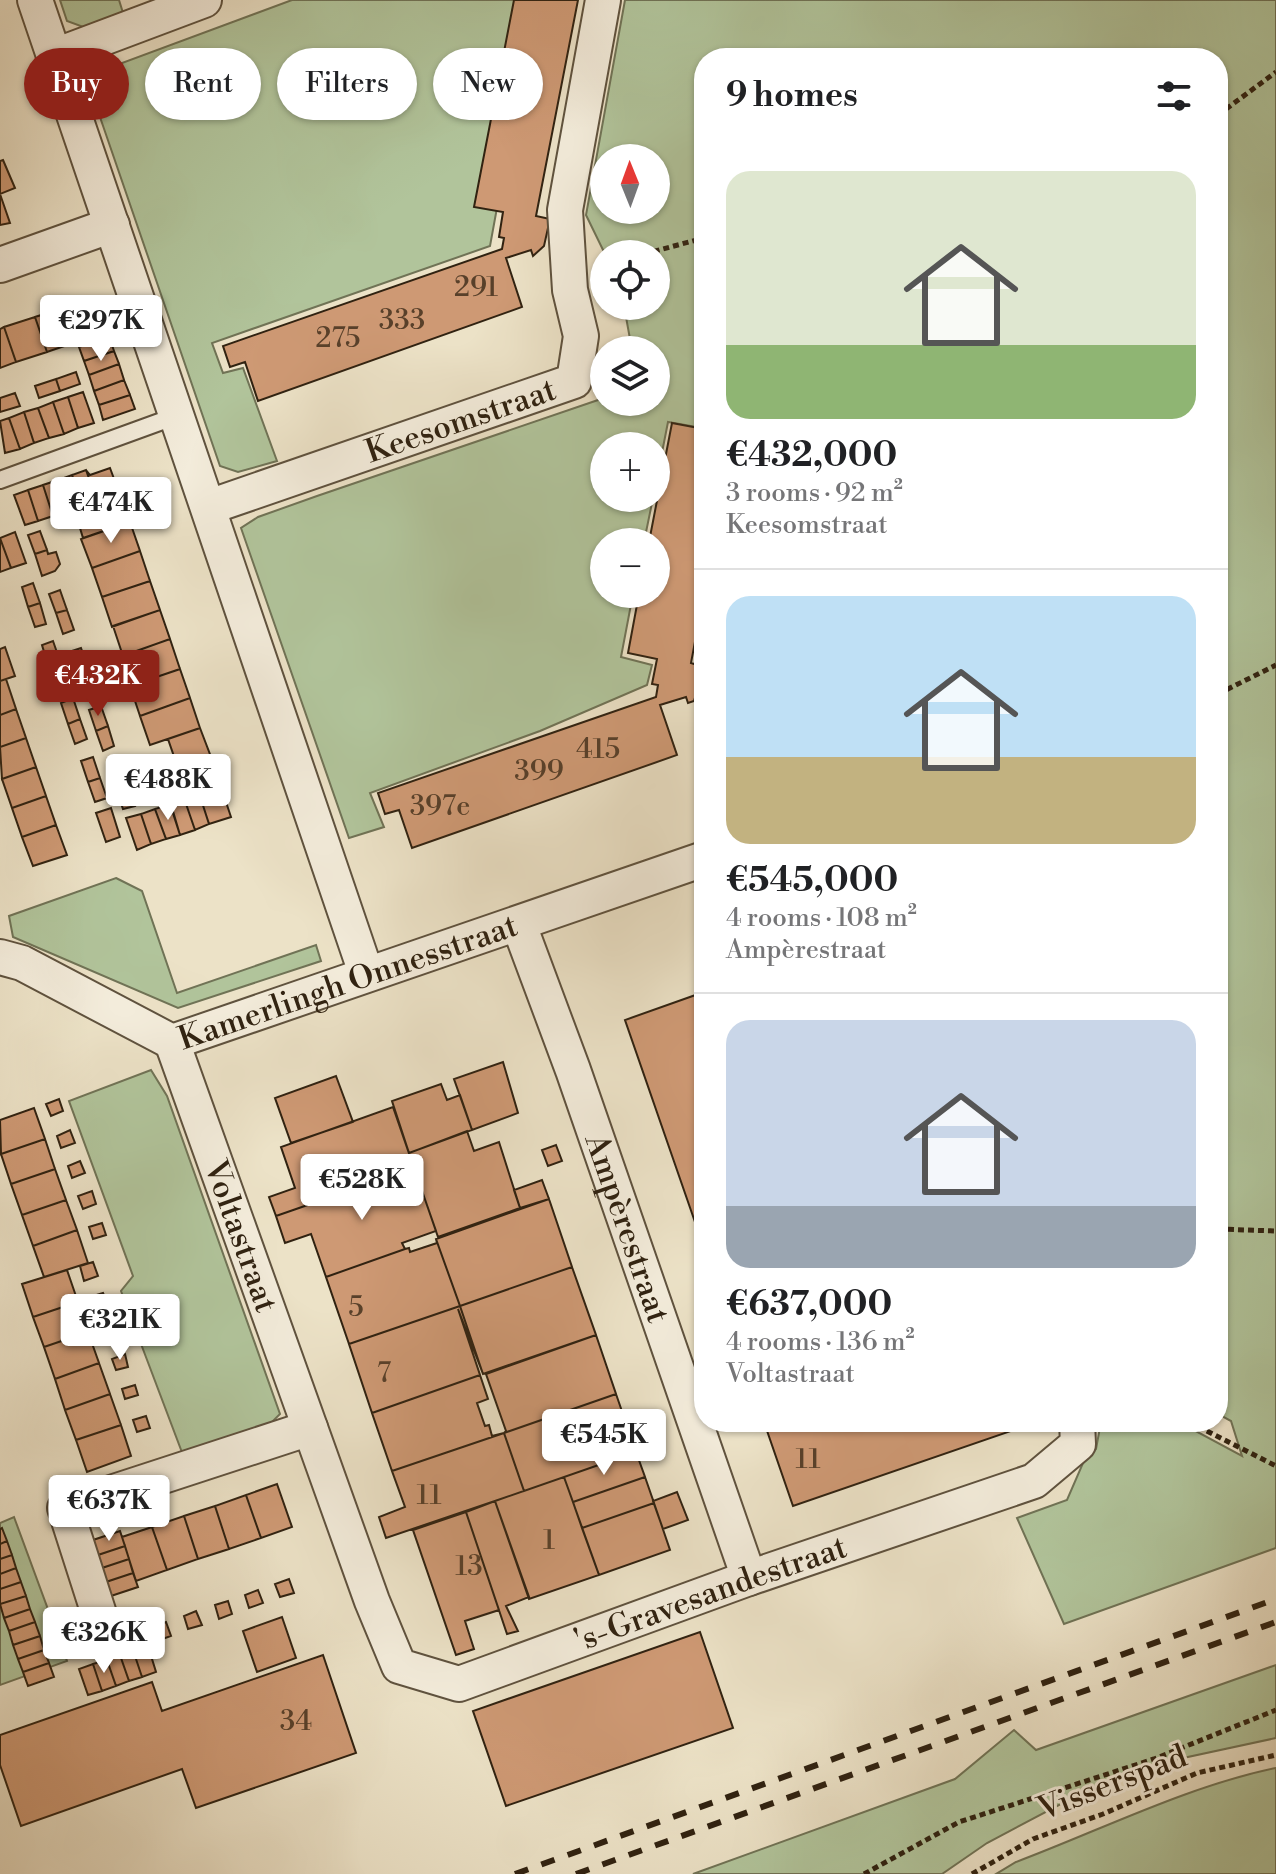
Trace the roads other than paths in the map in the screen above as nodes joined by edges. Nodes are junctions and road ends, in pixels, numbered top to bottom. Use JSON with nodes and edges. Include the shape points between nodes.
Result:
{"nodes":[{"id":1,"x":35,"y":0,"type":"edge"},
{"id":2,"x":204,"y":0,"type":"edge"},
{"id":3,"x":603,"y":0,"type":"edge"},
{"id":4,"x":52,"y":48,"type":"edge"},
{"id":5,"x":76,"y":48,"type":"edge"},
{"id":6,"x":77,"y":120,"type":"edge"},
{"id":7,"x":112,"y":225,"type":"junction"},
{"id":8,"x":0,"y":265,"type":"edge"},
{"id":9,"x":176,"y":416,"type":"junction"},
{"id":10,"x":0,"y":480,"type":"edge"},
{"id":11,"x":209,"y":507,"type":"junction"},
{"id":12,"x":694,"y":863,"type":"edge"},
{"id":13,"x":519,"y":925,"type":"junction"},
{"id":14,"x":0,"y":957,"type":"edge"},
{"id":15,"x":366,"y":973,"type":"junction"},
{"id":16,"x":172,"y":1042,"type":"junction"},
{"id":17,"x":694,"y":1419,"type":"edge"},
{"id":18,"x":310,"y":1428,"type":"junction"},
{"id":19,"x":698,"y":1432,"type":"edge"},
{"id":20,"x":1078,"y":1433,"type":"edge"},
{"id":21,"x":749,"y":1578,"type":"junction"},
{"id":22,"x":372,"y":1601,"type":"joint"},
{"id":23,"x":143,"y":1627,"type":"dead end"}],
"edges":[{"from":1,"to":4,"type":"street"},
{"from":2,"to":5,"type":"street"},
{"from":3,"to":11,"type":"street","name":"Keesomstraat","via":[[565,210],[570,290],[581,336],[574,381]]},
{"from":6,"to":7,"type":"street"},
{"from":7,"to":8,"type":"street"},
{"from":7,"to":9,"type":"street"},
{"from":9,"to":10,"type":"lane"},
{"from":9,"to":11,"type":"street"},
{"from":11,"to":15,"type":"street"},
{"from":12,"to":13,"type":"street","name":"Kamerlingh Onnesstraat"},
{"from":13,"to":15,"type":"street","name":"Kamerlingh Onnesstraat"},
{"from":13,"to":17,"type":"street","name":"Ampèrestraat"},
{"from":14,"to":16,"type":"street","name":"Kamerlingh Onnesstraat","via":[[22,963]]},
{"from":15,"to":16,"type":"street","name":"Kamerlingh Onnesstraat"},
{"from":16,"to":18,"type":"street","name":"Voltastraat"},
{"from":18,"to":22,"type":"street","name":"Voltastraat"},
{"from":18,"to":23,"type":"street","via":[[65,1508],[107,1639]]},
{"from":19,"to":21,"type":"street","name":"Ampèrestraat"},
{"from":20,"to":21,"type":"street","name":"'s-Gravesandestraat","via":[[1034,1481]]},
{"from":21,"to":22,"type":"street","name":"'s-Gravesandestraat","via":[[459,1684],[399,1666]]}]}
